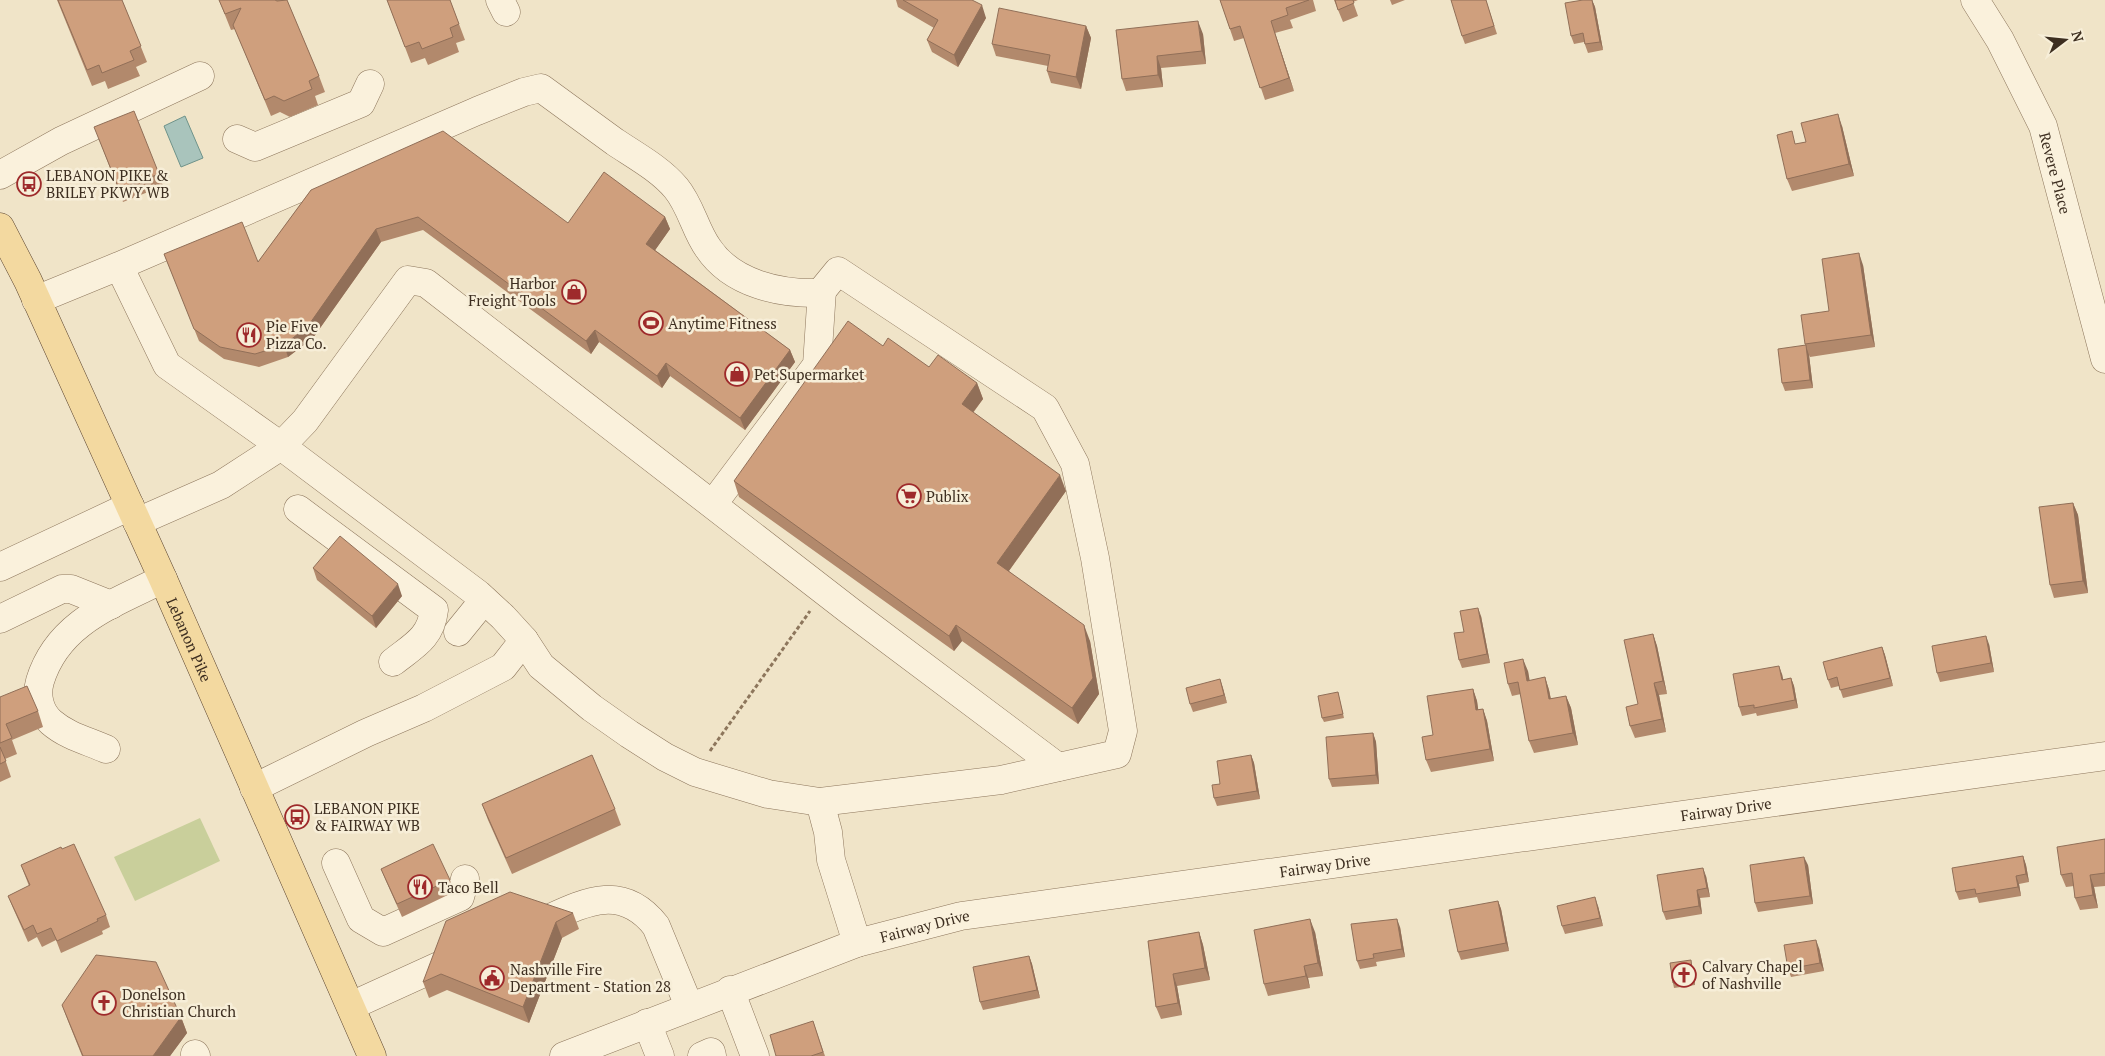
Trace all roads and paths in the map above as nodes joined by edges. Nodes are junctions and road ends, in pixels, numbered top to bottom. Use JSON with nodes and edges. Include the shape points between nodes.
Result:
{"nodes":[{"id":1,"x":1975,"y":0,"type":"edge"},
{"id":2,"x":200,"y":76,"type":"dead end"},
{"id":3,"x":370,"y":84,"type":"dead end"},
{"id":4,"x":237,"y":140,"type":"dead end"},
{"id":5,"x":0,"y":175,"type":"edge"},
{"id":6,"x":0,"y":227,"type":"edge"},
{"id":7,"x":119,"y":266,"type":"junction"},
{"id":8,"x":822,"y":290,"type":"junction"},
{"id":9,"x":36,"y":300,"type":"junction"},
{"id":10,"x":2105,"y":359,"type":"edge"},
{"id":11,"x":281,"y":446,"type":"junction"},
{"id":12,"x":712,"y":504,"type":"junction"},
{"id":13,"x":298,"y":509,"type":"dead end"},
{"id":14,"x":133,"y":514,"type":"junction"},
{"id":15,"x":0,"y":567,"type":"edge"},
{"id":16,"x":163,"y":579,"type":"junction"},
{"id":17,"x":825,"y":591,"type":"junction"},
{"id":18,"x":484,"y":600,"type":"junction"},
{"id":19,"x":111,"y":605,"type":"junction"},
{"id":20,"x":0,"y":619,"type":"edge"},
{"id":21,"x":458,"y":632,"type":"dead end"},
{"id":22,"x":524,"y":640,"type":"junction"},
{"id":23,"x":393,"y":662,"type":"dead end"},
{"id":24,"x":106,"y":749,"type":"dead end"},
{"id":25,"x":710,"y":751,"type":"dead end"},
{"id":26,"x":2105,"y":756,"type":"edge"},
{"id":27,"x":1058,"y":767,"type":"junction"},
{"id":28,"x":254,"y":788,"type":"junction"},
{"id":29,"x":820,"y":802,"type":"junction"},
{"id":30,"x":336,"y":863,"type":"dead end"},
{"id":31,"x":465,"y":880,"type":"dead end"},
{"id":32,"x":548,"y":919,"type":"edge"},
{"id":33,"x":857,"y":943,"type":"junction"},
{"id":34,"x":441,"y":965,"type":"edge"},
{"id":35,"x":730,"y":990,"type":"junction"},
{"id":36,"x":351,"y":1006,"type":"junction"},
{"id":37,"x":689,"y":1006,"type":"junction"},
{"id":38,"x":647,"y":1023,"type":"junction"},
{"id":39,"x":372,"y":1056,"type":"edge"},
{"id":40,"x":564,"y":1056,"type":"edge"},
{"id":41,"x":660,"y":1056,"type":"edge"},
{"id":42,"x":702,"y":1056,"type":"edge"},
{"id":43,"x":712,"y":1056,"type":"edge"},
{"id":44,"x":755,"y":1056,"type":"edge"}],
"edges":[{"from":1,"to":10,"type":"street","name":"Revere Place","via":[[2000,40],[2043,126]]},
{"from":2,"to":5,"type":"street","via":[[61,141]]},
{"from":3,"to":4,"type":"street","via":[[361,103],[277,140],[255,147]]},
{"from":6,"to":9,"type":"main road","name":"Lebanon Pike"},
{"from":7,"to":8,"type":"street","via":[[492,105],[541,88],[654,168],[676,188],[708,248],[736,276],[801,293],[820,293]]},
{"from":7,"to":9,"type":"street"},
{"from":7,"to":11,"type":"street","via":[[167,365]]},
{"from":8,"to":12,"type":"street","via":[[817,365]]},
{"from":8,"to":27,"type":"street","via":[[838,271],[1044,408],[1075,464],[1095,558],[1123,731],[1117,754]]},
{"from":9,"to":14,"type":"main road","name":"Lebanon Pike"},
{"from":11,"to":12,"type":"street","via":[[305,421],[408,280],[426,283]]},
{"from":11,"to":14,"type":"street","via":[[221,485]]},
{"from":11,"to":18,"type":"street"},
{"from":12,"to":17,"type":"street"},
{"from":13,"to":23,"type":"street","via":[[434,610],[432,625],[423,638]]},
{"from":14,"to":15,"type":"street"},
{"from":14,"to":16,"type":"main road","name":"Lebanon Pike"},
{"from":16,"to":19,"type":"street"},
{"from":16,"to":28,"type":"main road","name":"Lebanon Pike"},
{"from":17,"to":25,"type":"path"},
{"from":17,"to":27,"type":"street"},
{"from":18,"to":21,"type":"street"},
{"from":18,"to":22,"type":"street"},
{"from":19,"to":20,"type":"street","via":[[71,589],[62,589]]},
{"from":19,"to":24,"type":"street","via":[[74,627],[61,640],[46,662],[36,693],[50,721],[64,732]]},
{"from":22,"to":28,"type":"street","via":[[503,667]]},
{"from":22,"to":29,"type":"street","via":[[541,666],[592,708],[665,757],[695,772],[768,794]]},
{"from":26,"to":33,"type":"street","name":"Fairway Drive","via":[[960,916]]},
{"from":27,"to":29,"type":"street","via":[[1001,780]]},
{"from":28,"to":36,"type":"main road","name":"Lebanon Pike"},
{"from":29,"to":33,"type":"street","via":[[831,860]]},
{"from":30,"to":31,"type":"street","via":[[361,919],[383,932],[460,897]]},
{"from":32,"to":37,"type":"street","via":[[592,900],[607,899],[637,907],[656,926]]},
{"from":33,"to":35,"type":"street","name":"Fairway Drive"},
{"from":34,"to":36,"type":"street"},
{"from":35,"to":37,"type":"street","name":"Fairway Drive"},
{"from":35,"to":44,"type":"street"},
{"from":36,"to":39,"type":"main road","name":"Lebanon Pike"},
{"from":37,"to":38,"type":"street","name":"Fairway Drive"},
{"from":38,"to":40,"type":"street","name":"Fairway Drive"},
{"from":38,"to":41,"type":"street"},
{"from":42,"to":43,"type":"street","via":[[711,1052]]}]}
